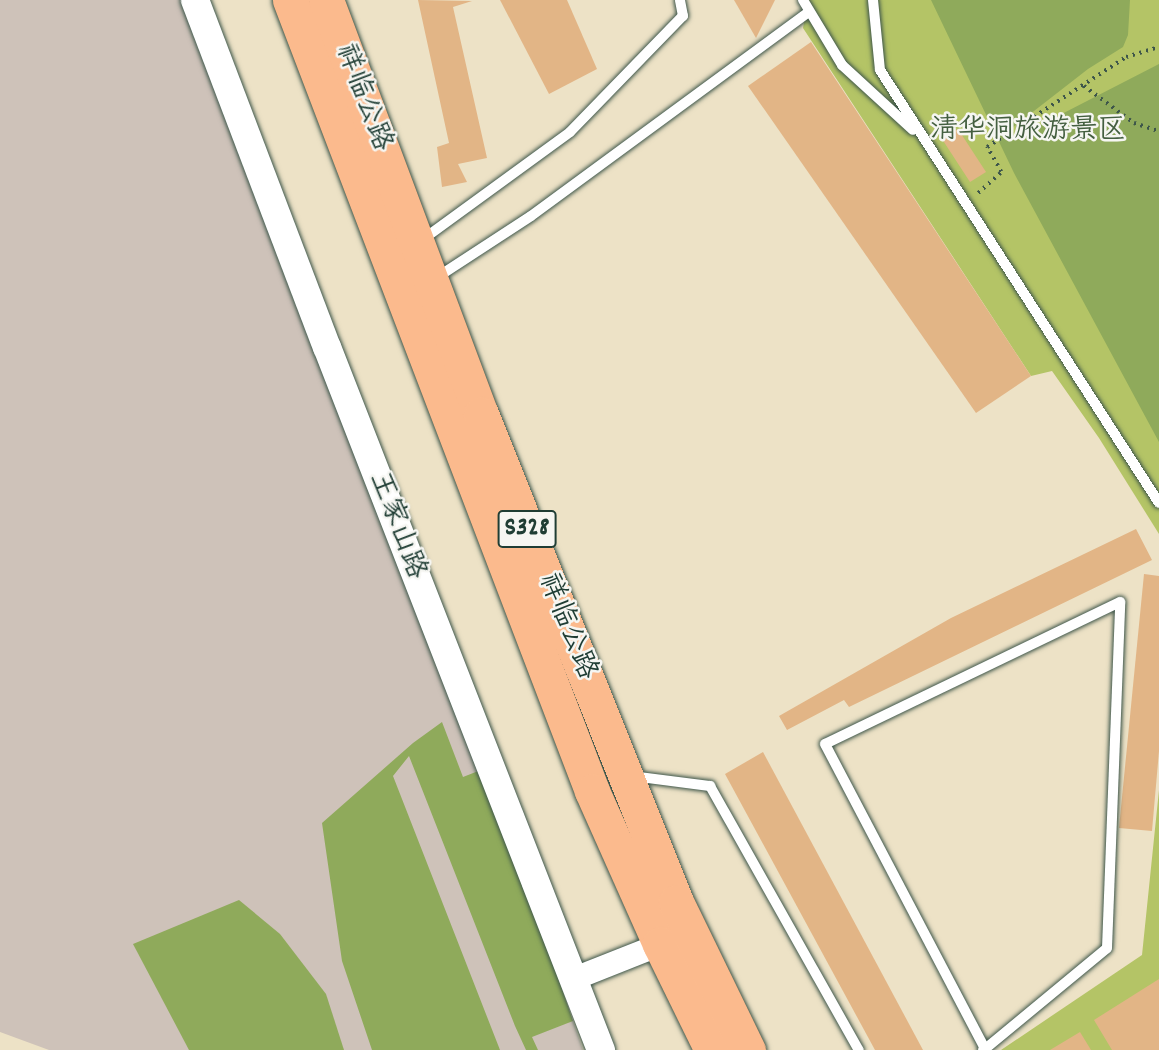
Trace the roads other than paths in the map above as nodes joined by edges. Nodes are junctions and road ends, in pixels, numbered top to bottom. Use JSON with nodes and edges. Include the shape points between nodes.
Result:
{"nodes":[{"id":1,"x":195,"y":0,"type":"edge"},
{"id":2,"x":290,"y":0,"type":"edge"},
{"id":3,"x":326,"y":0,"type":"edge"},
{"id":4,"x":680,"y":0,"type":"edge"},
{"id":5,"x":803,"y":0,"type":"edge"},
{"id":6,"x":873,"y":0,"type":"edge"},
{"id":7,"x":809,"y":12,"type":"junction"},
{"id":8,"x":923,"y":138,"type":"junction"},
{"id":9,"x":417,"y":244,"type":"junction"},
{"id":10,"x":431,"y":281,"type":"junction"},
{"id":11,"x":1159,"y":503,"type":"edge"},
{"id":12,"x":625,"y":776,"type":"junction"},
{"id":13,"x":660,"y":944,"type":"junction"},
{"id":14,"x":573,"y":978,"type":"junction"},
{"id":15,"x":984,"y":1049,"type":"edge"},
{"id":16,"x":601,"y":1050,"type":"edge"},
{"id":17,"x":712,"y":1050,"type":"edge"},
{"id":18,"x":748,"y":1050,"type":"edge"},
{"id":19,"x":859,"y":1050,"type":"edge"}],
"edges":[{"from":1,"to":14,"type":"street","name":"王家山路"},
{"from":2,"to":13,"type":"main road","name":"祥临公路","number":"S328","via":[[587,778]]},
{"from":3,"to":9,"type":"main road","name":"祥临公路","number":"S328"},
{"from":4,"to":9,"type":"lane","via":[[683,16],[570,132]]},
{"from":5,"to":7,"type":"lane"},
{"from":6,"to":8,"type":"lane","via":[[880,70]]},
{"from":7,"to":8,"type":"lane","via":[[842,65]]},
{"from":7,"to":10,"type":"lane","via":[[531,216]]},
{"from":8,"to":11,"type":"lane"},
{"from":9,"to":10,"type":"main road","name":"祥临公路","number":"S328"},
{"from":10,"to":12,"type":"main road","name":"祥临公路","number":"S328"},
{"from":12,"to":18,"type":"main road","name":"祥临公路","number":"S328","via":[[676,902]]},
{"from":12,"to":19,"type":"lane","via":[[710,786]]},
{"from":13,"to":14,"type":"street"},
{"from":13,"to":17,"type":"main road","name":"祥临公路","number":"S328"},
{"from":14,"to":16,"type":"street","name":"王家山路"},
{"from":15,"to":15,"type":"lane","via":[[1107,948],[1121,602],[825,744]]}]}
